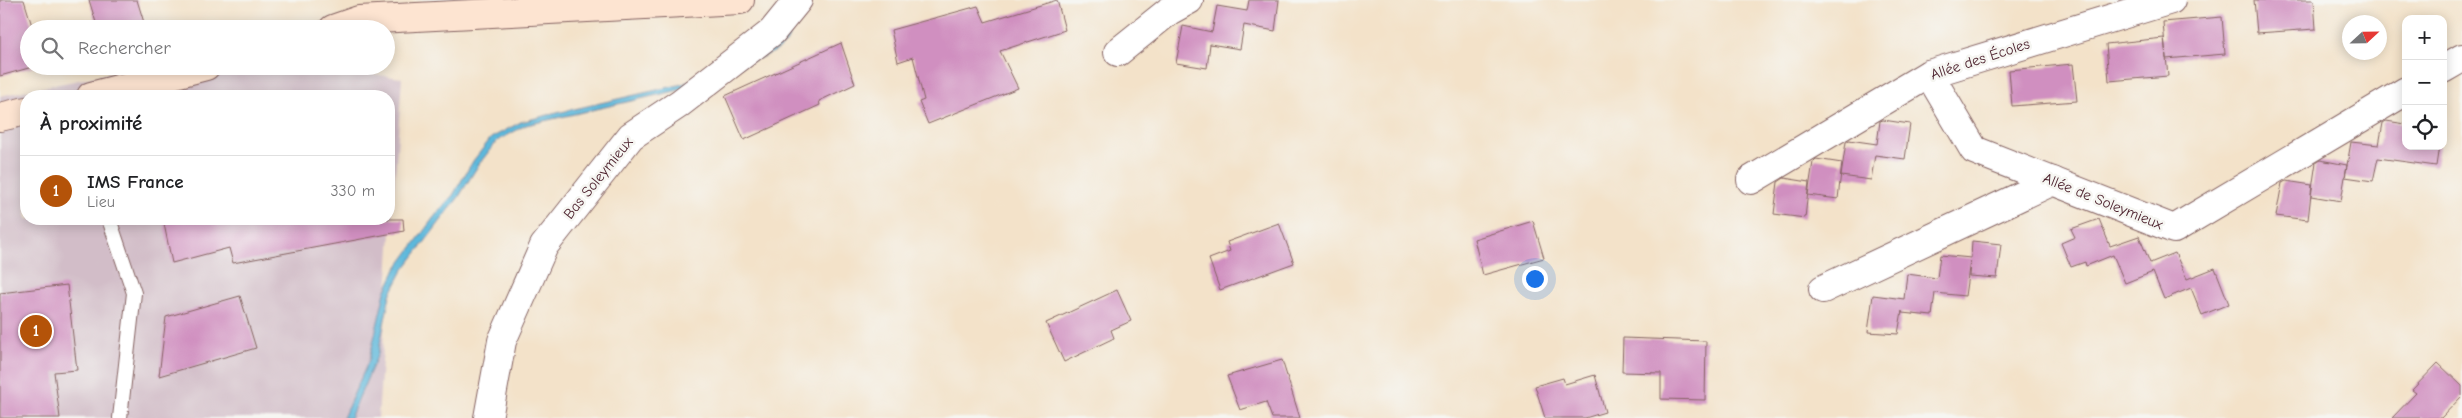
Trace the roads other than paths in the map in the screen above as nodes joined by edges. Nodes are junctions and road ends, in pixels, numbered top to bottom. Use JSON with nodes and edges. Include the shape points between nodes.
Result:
{"nodes":[{"id":1,"x":740,"y":0,"type":"edge"},
{"id":2,"x":798,"y":0,"type":"edge"},
{"id":3,"x":1189,"y":0,"type":"edge"},
{"id":4,"x":2172,"y":0,"type":"edge"},
{"id":5,"x":359,"y":20,"type":"edge"},
{"id":6,"x":1118,"y":52,"type":"dead end"},
{"id":7,"x":2462,"y":58,"type":"edge"},
{"id":8,"x":2447,"y":67,"type":"edge"},
{"id":9,"x":1929,"y":74,"type":"junction"},
{"id":10,"x":172,"y":75,"type":"edge"},
{"id":11,"x":114,"y":90,"type":"edge"},
{"id":12,"x":2402,"y":93,"type":"edge"},
{"id":13,"x":20,"y":112,"type":"edge"},
{"id":14,"x":0,"y":117,"type":"edge"},
{"id":15,"x":1751,"y":180,"type":"dead end"},
{"id":16,"x":2053,"y":181,"type":"junction"},
{"id":17,"x":111,"y":225,"type":"edge"},
{"id":18,"x":1823,"y":289,"type":"dead end"},
{"id":19,"x":120,"y":418,"type":"edge"},
{"id":20,"x":488,"y":418,"type":"edge"}],
"edges":[{"from":1,"to":5,"type":"main road"},
{"from":2,"to":20,"type":"street","name":"Bas Soleymieux","via":[[772,32],[679,104],[631,136],[544,246],[502,340]]},
{"from":3,"to":6,"type":"street","via":[[1169,11]]},
{"from":4,"to":9,"type":"street","name":"Allée des Écoles"},
{"from":7,"to":8,"type":"street"},
{"from":9,"to":15,"type":"street","name":"Allée des Écoles"},
{"from":9,"to":16,"type":"street","name":"Allée de Soleymieux","via":[[1974,150]]},
{"from":10,"to":11,"type":"main road"},
{"from":12,"to":16,"type":"street","name":"Allée de Soleymieux","via":[[2174,229]]},
{"from":13,"to":14,"type":"main road"},
{"from":16,"to":18,"type":"street"},
{"from":17,"to":19,"type":"lane","via":[[134,293]]}]}
